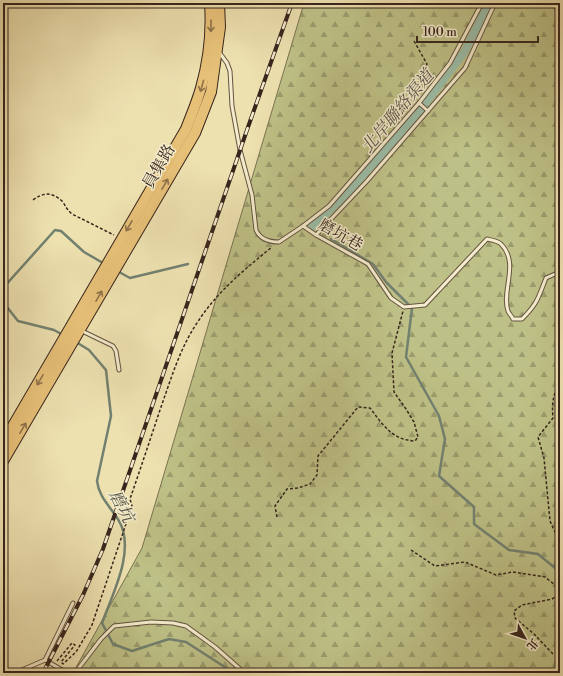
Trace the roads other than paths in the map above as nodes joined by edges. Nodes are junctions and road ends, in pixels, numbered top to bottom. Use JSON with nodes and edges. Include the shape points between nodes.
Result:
{"nodes":[{"id":1,"x":210,"y":3,"type":"edge"},
{"id":2,"x":219,"y":3,"type":"edge"},
{"id":3,"x":482,"y":3,"type":"edge"},
{"id":4,"x":495,"y":3,"type":"edge"},
{"id":5,"x":217,"y":51,"type":"junction"},
{"id":6,"x":419,"y":103,"type":"junction"},
{"id":7,"x":428,"y":111,"type":"junction"},
{"id":8,"x":303,"y":226,"type":"junction"},
{"id":9,"x":316,"y":235,"type":"junction"},
{"id":10,"x":560,"y":279,"type":"edge"},
{"id":11,"x":560,"y":297,"type":"edge"},
{"id":12,"x":560,"y":313,"type":"edge"},
{"id":13,"x":76,"y":328,"type":"junction"},
{"id":14,"x":63,"y":349,"type":"junction"},
{"id":15,"x":119,"y":370,"type":"dead end"},
{"id":16,"x":3,"y":443,"type":"edge"},
{"id":17,"x":3,"y":462,"type":"edge"},
{"id":18,"x":73,"y":603,"type":"dead end"},
{"id":19,"x":45,"y":660,"type":"junction"},
{"id":20,"x":240,"y":669,"type":"dead end"},
{"id":21,"x":15,"y":673,"type":"edge"},
{"id":22,"x":70,"y":673,"type":"edge"},
{"id":23,"x":75,"y":673,"type":"edge"}],
"edges":[{"from":1,"to":13,"type":"main road","name":"員集路","one_way":true,"via":[[212,27],[206,71],[186,129],[121,240]]},
{"from":2,"to":5,"type":"main road","name":"員集路"},
{"from":3,"to":6,"type":"lane","via":[[450,63]]},
{"from":4,"to":7,"type":"lane","via":[[464,68]]},
{"from":5,"to":8,"type":"lane","name":"磨坑巷","via":[[230,71],[232,106],[252,195],[256,230],[266,240],[278,242]]},
{"from":13,"to":5,"type":"main road","name":"員集路","one_way":true,"via":[[195,134],[211,92]]},
{"from":6,"to":7,"type":"lane"},
{"from":6,"to":8,"type":"lane","via":[[329,206]]},
{"from":7,"to":9,"type":"lane"},
{"from":8,"to":9,"type":"lane","name":"磨坑巷"},
{"from":9,"to":10,"type":"lane","name":"磨坑巷","via":[[368,264],[391,298],[405,307],[425,305],[487,239],[500,244],[508,256],[510,267],[507,299],[508,310],[513,319],[522,319],[531,310],[538,301],[546,278],[555,274]]},
{"from":11,"to":12,"type":"lane"},
{"from":13,"to":14,"type":"main road"},
{"from":13,"to":15,"type":"lane","via":[[113,346]]},
{"from":14,"to":16,"type":"main road","one_way":true},
{"from":17,"to":14,"type":"main road","one_way":true},
{"from":18,"to":19,"type":"lane"},
{"from":19,"to":21,"type":"lane"},
{"from":19,"to":22,"type":"lane"},
{"from":20,"to":23,"type":"lane","via":[[186,626],[151,622],[114,626]]}]}
